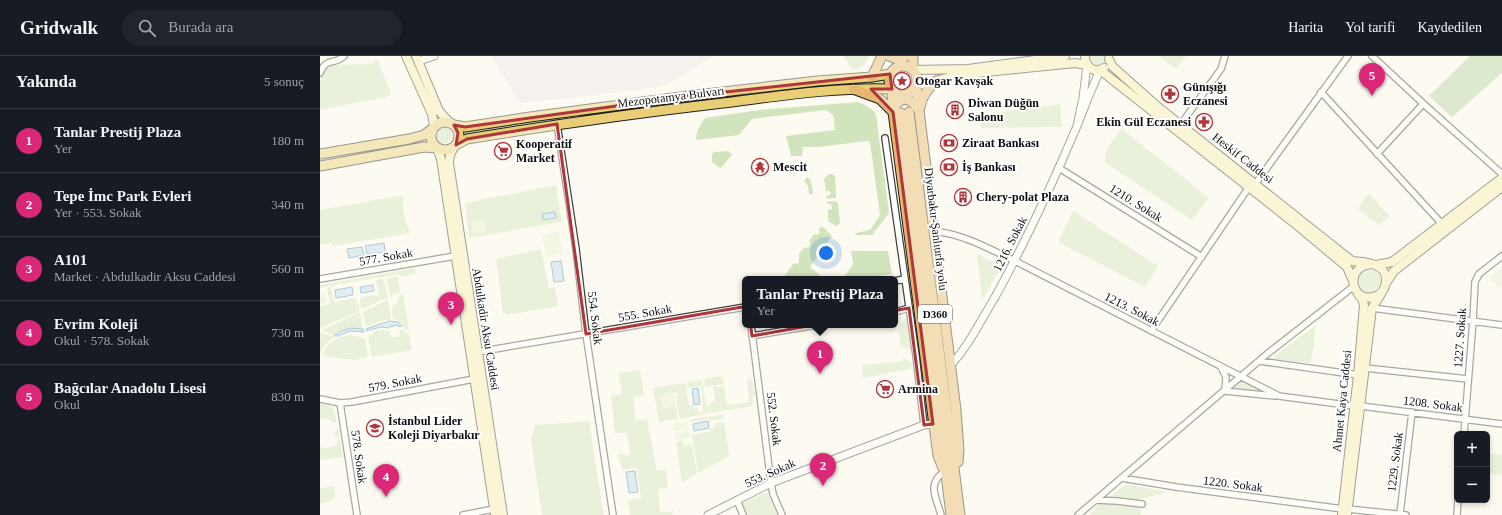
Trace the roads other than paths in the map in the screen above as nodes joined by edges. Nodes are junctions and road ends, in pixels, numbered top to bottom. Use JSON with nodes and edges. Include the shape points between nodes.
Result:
{"nodes":[{"id":1,"x":344,"y":56,"type":"edge"},
{"id":2,"x":406,"y":56,"type":"edge"},
{"id":3,"x":434,"y":56,"type":"edge"},
{"id":4,"x":882,"y":56,"type":"edge"},
{"id":5,"x":886,"y":56,"type":"edge"},
{"id":6,"x":889,"y":56,"type":"edge"},
{"id":7,"x":906,"y":56,"type":"edge"},
{"id":8,"x":913,"y":56,"type":"edge"},
{"id":9,"x":1065,"y":56,"type":"edge"},
{"id":10,"x":1085,"y":56,"type":"edge"},
{"id":11,"x":1225,"y":56,"type":"edge"},
{"id":12,"x":1348,"y":56,"type":"edge"},
{"id":13,"x":1372,"y":56,"type":"edge"},
{"id":14,"x":1109,"y":58,"type":"edge"},
{"id":15,"x":418,"y":59,"type":"edge"},
{"id":16,"x":1087,"y":65,"type":"junction"},
{"id":17,"x":913,"y":70,"type":"junction"},
{"id":18,"x":1100,"y":70,"type":"junction"},
{"id":19,"x":320,"y":73,"type":"edge"},
{"id":20,"x":890,"y":74,"type":"junction"},
{"id":21,"x":872,"y":77,"type":"junction"},
{"id":22,"x":938,"y":80,"type":"junction"},
{"id":23,"x":916,"y":86,"type":"junction"},
{"id":24,"x":853,"y":89,"type":"junction"},
{"id":25,"x":892,"y":89,"type":"junction"},
{"id":26,"x":1321,"y":92,"type":"junction"},
{"id":27,"x":1423,"y":104,"type":"junction"},
{"id":28,"x":919,"y":110,"type":"junction"},
{"id":29,"x":901,"y":113,"type":"junction"},
{"id":30,"x":452,"y":124,"type":"junction"},
{"id":31,"x":557,"y":124,"type":"junction"},
{"id":32,"x":1181,"y":124,"type":"junction"},
{"id":33,"x":1077,"y":126,"type":"junction"},
{"id":34,"x":433,"y":128,"type":"junction"},
{"id":35,"x":885,"y":138,"type":"dead end"},
{"id":36,"x":455,"y":146,"type":"junction"},
{"id":37,"x":436,"y":148,"type":"junction"},
{"id":38,"x":320,"y":154,"type":"edge"},
{"id":39,"x":1377,"y":154,"type":"junction"},
{"id":40,"x":320,"y":166,"type":"edge"},
{"id":41,"x":1059,"y":168,"type":"junction"},
{"id":42,"x":1502,"y":174,"type":"edge"},
{"id":43,"x":1502,"y":178,"type":"edge"},
{"id":44,"x":1253,"y":185,"type":"junction"},
{"id":45,"x":1502,"y":187,"type":"edge"},
{"id":46,"x":1442,"y":224,"type":"junction"},
{"id":47,"x":933,"y":231,"type":"junction"},
{"id":48,"x":455,"y":256,"type":"junction"},
{"id":49,"x":1502,"y":256,"type":"edge"},
{"id":50,"x":1202,"y":257,"type":"junction"},
{"id":51,"x":1015,"y":261,"type":"junction"},
{"id":52,"x":1373,"y":265,"type":"junction"},
{"id":53,"x":320,"y":279,"type":"edge"},
{"id":54,"x":904,"y":279,"type":"junction"},
{"id":55,"x":898,"y":280,"type":"edge"},
{"id":56,"x":1386,"y":282,"type":"junction"},
{"id":57,"x":1355,"y":286,"type":"junction"},
{"id":58,"x":1382,"y":292,"type":"junction"},
{"id":59,"x":742,"y":308,"type":"edge"},
{"id":60,"x":909,"y":308,"type":"junction"},
{"id":61,"x":1372,"y":308,"type":"junction"},
{"id":62,"x":898,"y":311,"type":"edge"},
{"id":63,"x":1473,"y":322,"type":"junction"},
{"id":64,"x":1502,"y":325,"type":"edge"},
{"id":65,"x":751,"y":328,"type":"edge"},
{"id":66,"x":799,"y":328,"type":"edge"},
{"id":67,"x":1151,"y":332,"type":"junction"},
{"id":68,"x":586,"y":334,"type":"junction"},
{"id":69,"x":752,"y":336,"type":"junction"},
{"id":70,"x":477,"y":352,"type":"junction"},
{"id":71,"x":1259,"y":361,"type":"junction"},
{"id":72,"x":951,"y":365,"type":"junction"},
{"id":73,"x":1220,"y":366,"type":"junction"},
{"id":74,"x":1365,"y":368,"type":"junction"},
{"id":75,"x":1358,"y":375,"type":"junction"},
{"id":76,"x":1241,"y":376,"type":"junction"},
{"id":77,"x":474,"y":379,"type":"junction"},
{"id":78,"x":1468,"y":379,"type":"junction"},
{"id":79,"x":1225,"y":391,"type":"junction"},
{"id":80,"x":1279,"y":396,"type":"junction"},
{"id":81,"x":320,"y":398,"type":"edge"},
{"id":82,"x":340,"y":402,"type":"junction"},
{"id":83,"x":1357,"y":406,"type":"junction"},
{"id":84,"x":1412,"y":412,"type":"junction"},
{"id":85,"x":1465,"y":419,"type":"junction"},
{"id":86,"x":1502,"y":424,"type":"edge"},
{"id":87,"x":928,"y":425,"type":"junction"},
{"id":88,"x":1464,"y":431,"type":"edge"},
{"id":89,"x":949,"y":476,"type":"junction"},
{"id":90,"x":1122,"y":478,"type":"junction"},
{"id":91,"x":771,"y":483,"type":"junction"},
{"id":92,"x":737,"y":500,"type":"junction"},
{"id":93,"x":1096,"y":500,"type":"junction"},
{"id":94,"x":1458,"y":503,"type":"edge"},
{"id":95,"x":1142,"y":504,"type":"dead end"},
{"id":96,"x":495,"y":512,"type":"edge"},
{"id":97,"x":1345,"y":512,"type":"edge"},
{"id":98,"x":357,"y":515,"type":"edge"},
{"id":99,"x":463,"y":515,"type":"edge"},
{"id":100,"x":504,"y":515,"type":"edge"},
{"id":101,"x":613,"y":515,"type":"edge"},
{"id":102,"x":708,"y":515,"type":"edge"},
{"id":103,"x":743,"y":515,"type":"edge"},
{"id":104,"x":782,"y":515,"type":"edge"},
{"id":105,"x":941,"y":515,"type":"edge"},
{"id":106,"x":951,"y":515,"type":"edge"},
{"id":107,"x":960,"y":515,"type":"edge"},
{"id":108,"x":1078,"y":515,"type":"edge"},
{"id":109,"x":1403,"y":515,"type":"edge"},
{"id":110,"x":1457,"y":515,"type":"edge"}],
"edges":[{"from":1,"to":19,"type":"street","via":[[326,62]]},
{"from":2,"to":34,"type":"main road","via":[[432,114]]},
{"from":3,"to":15,"type":"street"},
{"from":4,"to":21,"type":"highway"},
{"from":5,"to":20,"type":"highway"},
{"from":6,"to":7,"type":"highway","via":[[900,60]]},
{"from":8,"to":17,"type":"highway"},
{"from":9,"to":17,"type":"main road","via":[[968,69]]},
{"from":10,"to":16,"type":"main road"},
{"from":11,"to":32,"type":"street","via":[[1221,69]]},
{"from":12,"to":26,"type":"street"},
{"from":13,"to":27,"type":"street"},
{"from":14,"to":18,"type":"main road","via":[[1107,66]]},
{"from":14,"to":32,"type":"main road","name":"Heskif Caddesi","via":[[1112,66]]},
{"from":15,"to":30,"type":"main road","via":[[440,111]]},
{"from":16,"to":18,"type":"main road","via":[[1093,70]]},
{"from":16,"to":22,"type":"main road","via":[[1075,63],[958,75]]},
{"from":16,"to":33,"type":"street"},
{"from":17,"to":20,"type":"highway","via":[[901,66]]},
{"from":17,"to":23,"type":"highway","via":[[917,77]]},
{"from":18,"to":33,"type":"street"},
{"from":18,"to":44,"type":"main road"},
{"from":20,"to":21,"type":"main road","name":"Mezopotamya Bulvarı"},
{"from":20,"to":25,"type":"highway","via":[[889,82]]},
{"from":21,"to":30,"type":"main road","name":"Mezopotamya Bulvarı","via":[[688,96],[465,127]]},
{"from":22,"to":23,"type":"main road"},
{"from":22,"to":28,"type":"highway","via":[[926,92]]},
{"from":23,"to":25,"type":"highway","via":[[905,94]]},
{"from":23,"to":28,"type":"highway"},
{"from":24,"to":25,"type":"main road","name":"Mezopotamya Bulvarı"},
{"from":24,"to":29,"type":"highway","via":[[880,99]]},
{"from":24,"to":31,"type":"main road","name":"Mezopotamya Bulvarı"},
{"from":25,"to":29,"type":"highway"},
{"from":26,"to":39,"type":"street"},
{"from":26,"to":44,"type":"street"},
{"from":27,"to":39,"type":"street"},
{"from":27,"to":42,"type":"street"},
{"from":28,"to":29,"type":"highway","via":[[913,102],[907,99],[900,100],[896,103]]},
{"from":28,"to":47,"type":"highway"},
{"from":29,"to":87,"type":"highway"},
{"from":29,"to":89,"type":"highway","name":"Diyarbakır-Şanlıurfa yolu","number":"D360"},
{"from":30,"to":34,"type":"main road","via":[[444,122]]},
{"from":30,"to":36,"type":"main road","via":[[458,132]]},
{"from":31,"to":36,"type":"main road","name":"Mezopotamya Bulvarı","via":[[467,139]]},
{"from":31,"to":68,"type":"street","name":"554. Sokak"},
{"from":32,"to":44,"type":"main road","name":"Heskif Caddesi"},
{"from":33,"to":41,"type":"street","name":"1216. Sokak"},
{"from":34,"to":37,"type":"main road","via":[[431,137]]},
{"from":34,"to":38,"type":"main road","via":[[424,135],[409,139]]},
{"from":35,"to":54,"type":"street"},
{"from":36,"to":37,"type":"main road","via":[[447,150]]},
{"from":36,"to":70,"type":"main road","name":"Abdulkadir Aksu Caddesi","via":[[449,163]]},
{"from":37,"to":40,"type":"main road","via":[[424,147]]},
{"from":37,"to":48,"type":"main road","name":"Abdulkadir Aksu Caddesi","via":[[440,159]]},
{"from":39,"to":46,"type":"street"},
{"from":41,"to":50,"type":"street","name":"1210. Sokak"},
{"from":41,"to":51,"type":"street","name":"1216. Sokak"},
{"from":43,"to":46,"type":"main road"},
{"from":44,"to":50,"type":"street"},
{"from":44,"to":52,"type":"main road","name":"Heskif Caddesi","via":[[1352,261]]},
{"from":44,"to":57,"type":"main road","name":"Ahmet Kaya Caddesi","via":[[1347,267]]},
{"from":45,"to":56,"type":"main road","via":[[1394,271]]},
{"from":46,"to":52,"type":"main road","via":[[1392,262]]},
{"from":47,"to":51,"type":"street","name":"1213. Sokak","via":[[957,234]]},
{"from":47,"to":72,"type":"highway"},
{"from":48,"to":53,"type":"street","name":"577. Sokak"},
{"from":48,"to":77,"type":"main road","name":"Abdulkadir Aksu Caddesi"},
{"from":49,"to":63,"type":"street","name":"1227. Sokak","via":[[1477,277]]},
{"from":50,"to":67,"type":"street"},
{"from":51,"to":67,"type":"street","name":"1213. Sokak"},
{"from":51,"to":72,"type":"street","name":"1216. Sokak","via":[[972,337]]},
{"from":52,"to":56,"type":"main road","via":[[1384,272]]},
{"from":52,"to":57,"type":"main road","via":[[1365,265],[1357,270]]},
{"from":54,"to":55,"type":"street"},
{"from":54,"to":60,"type":"street"},
{"from":56,"to":58,"type":"main road"},
{"from":57,"to":58,"type":"main road","via":[[1366,297],[1377,296]]},
{"from":57,"to":71,"type":"street"},
{"from":57,"to":75,"type":"main road","name":"Ahmet Kaya Caddesi","via":[[1364,305]]},
{"from":58,"to":61,"type":"main road","name":"Ahmet Kaya Caddesi"},
{"from":59,"to":68,"type":"street","name":"555. Sokak"},
{"from":60,"to":62,"type":"street"},
{"from":60,"to":87,"type":"street"},
{"from":61,"to":63,"type":"street"},
{"from":61,"to":74,"type":"main road","name":"Ahmet Kaya Caddesi"},
{"from":63,"to":64,"type":"street"},
{"from":63,"to":78,"type":"street","name":"1227. Sokak"},
{"from":65,"to":69,"type":"street","name":"552. Sokak"},
{"from":66,"to":69,"type":"street"},
{"from":67,"to":73,"type":"street","name":"1213. Sokak"},
{"from":68,"to":70,"type":"street","name":"555. Sokak"},
{"from":68,"to":101,"type":"street","name":"554. Sokak"},
{"from":69,"to":91,"type":"street","name":"552. Sokak"},
{"from":70,"to":100,"type":"main road","name":"Abdulkadir Aksu Caddesi"},
{"from":71,"to":75,"type":"street"},
{"from":71,"to":76,"type":"street"},
{"from":72,"to":89,"type":"highway","via":[[959,450]]},
{"from":73,"to":76,"type":"street","name":"1213. Sokak"},
{"from":73,"to":79,"type":"street","via":[[1226,377]]},
{"from":74,"to":78,"type":"street"},
{"from":74,"to":83,"type":"main road","name":"Ahmet Kaya Caddesi"},
{"from":75,"to":83,"type":"main road","name":"Ahmet Kaya Caddesi"},
{"from":76,"to":79,"type":"street"},
{"from":76,"to":80,"type":"street","name":"1213. Sokak"},
{"from":77,"to":82,"type":"street","name":"579. Sokak","via":[[352,402]]},
{"from":77,"to":96,"type":"main road","name":"Abdulkadir Aksu Caddesi"},
{"from":78,"to":85,"type":"street","name":"1227. Sokak"},
{"from":79,"to":80,"type":"street"},
{"from":79,"to":90,"type":"street"},
{"from":80,"to":83,"type":"street","name":"1213. Sokak"},
{"from":81,"to":82,"type":"street","name":"579. Sokak"},
{"from":82,"to":98,"type":"street","name":"578. Sokak"},
{"from":83,"to":84,"type":"street","name":"1208. Sokak"},
{"from":83,"to":97,"type":"main road","name":"Ahmet Kaya Caddesi"},
{"from":84,"to":85,"type":"street","name":"1208. Sokak"},
{"from":84,"to":109,"type":"street","name":"1229. Sokak"},
{"from":85,"to":86,"type":"street","name":"1208. Sokak"},
{"from":85,"to":88,"type":"street","name":"1227. Sokak"},
{"from":87,"to":89,"type":"highway","via":[[938,456]]},
{"from":87,"to":91,"type":"street","name":"553. Sokak"},
{"from":89,"to":105,"type":"street","via":[[938,476],[934,488],[934,497]]},
{"from":89,"to":106,"type":"highway","name":"Diyarbakır-Şanlıurfa yolu","number":"D360"},
{"from":89,"to":107,"type":"highway","name":"Diyarbakır-Şanlıurfa yolu","number":"D360"},
{"from":90,"to":93,"type":"street"},
{"from":90,"to":97,"type":"street","name":"1220. Sokak"},
{"from":91,"to":92,"type":"street","name":"553. Sokak"},
{"from":91,"to":104,"type":"street","name":"552. Sokak"},
{"from":92,"to":102,"type":"street","name":"553. Sokak"},
{"from":92,"to":103,"type":"street"},
{"from":93,"to":95,"type":"street"},
{"from":93,"to":108,"type":"street"},
{"from":94,"to":110,"type":"street"},
{"from":96,"to":99,"type":"street"},
{"from":97,"to":109,"type":"street","name":"1220. Sokak"}]}
